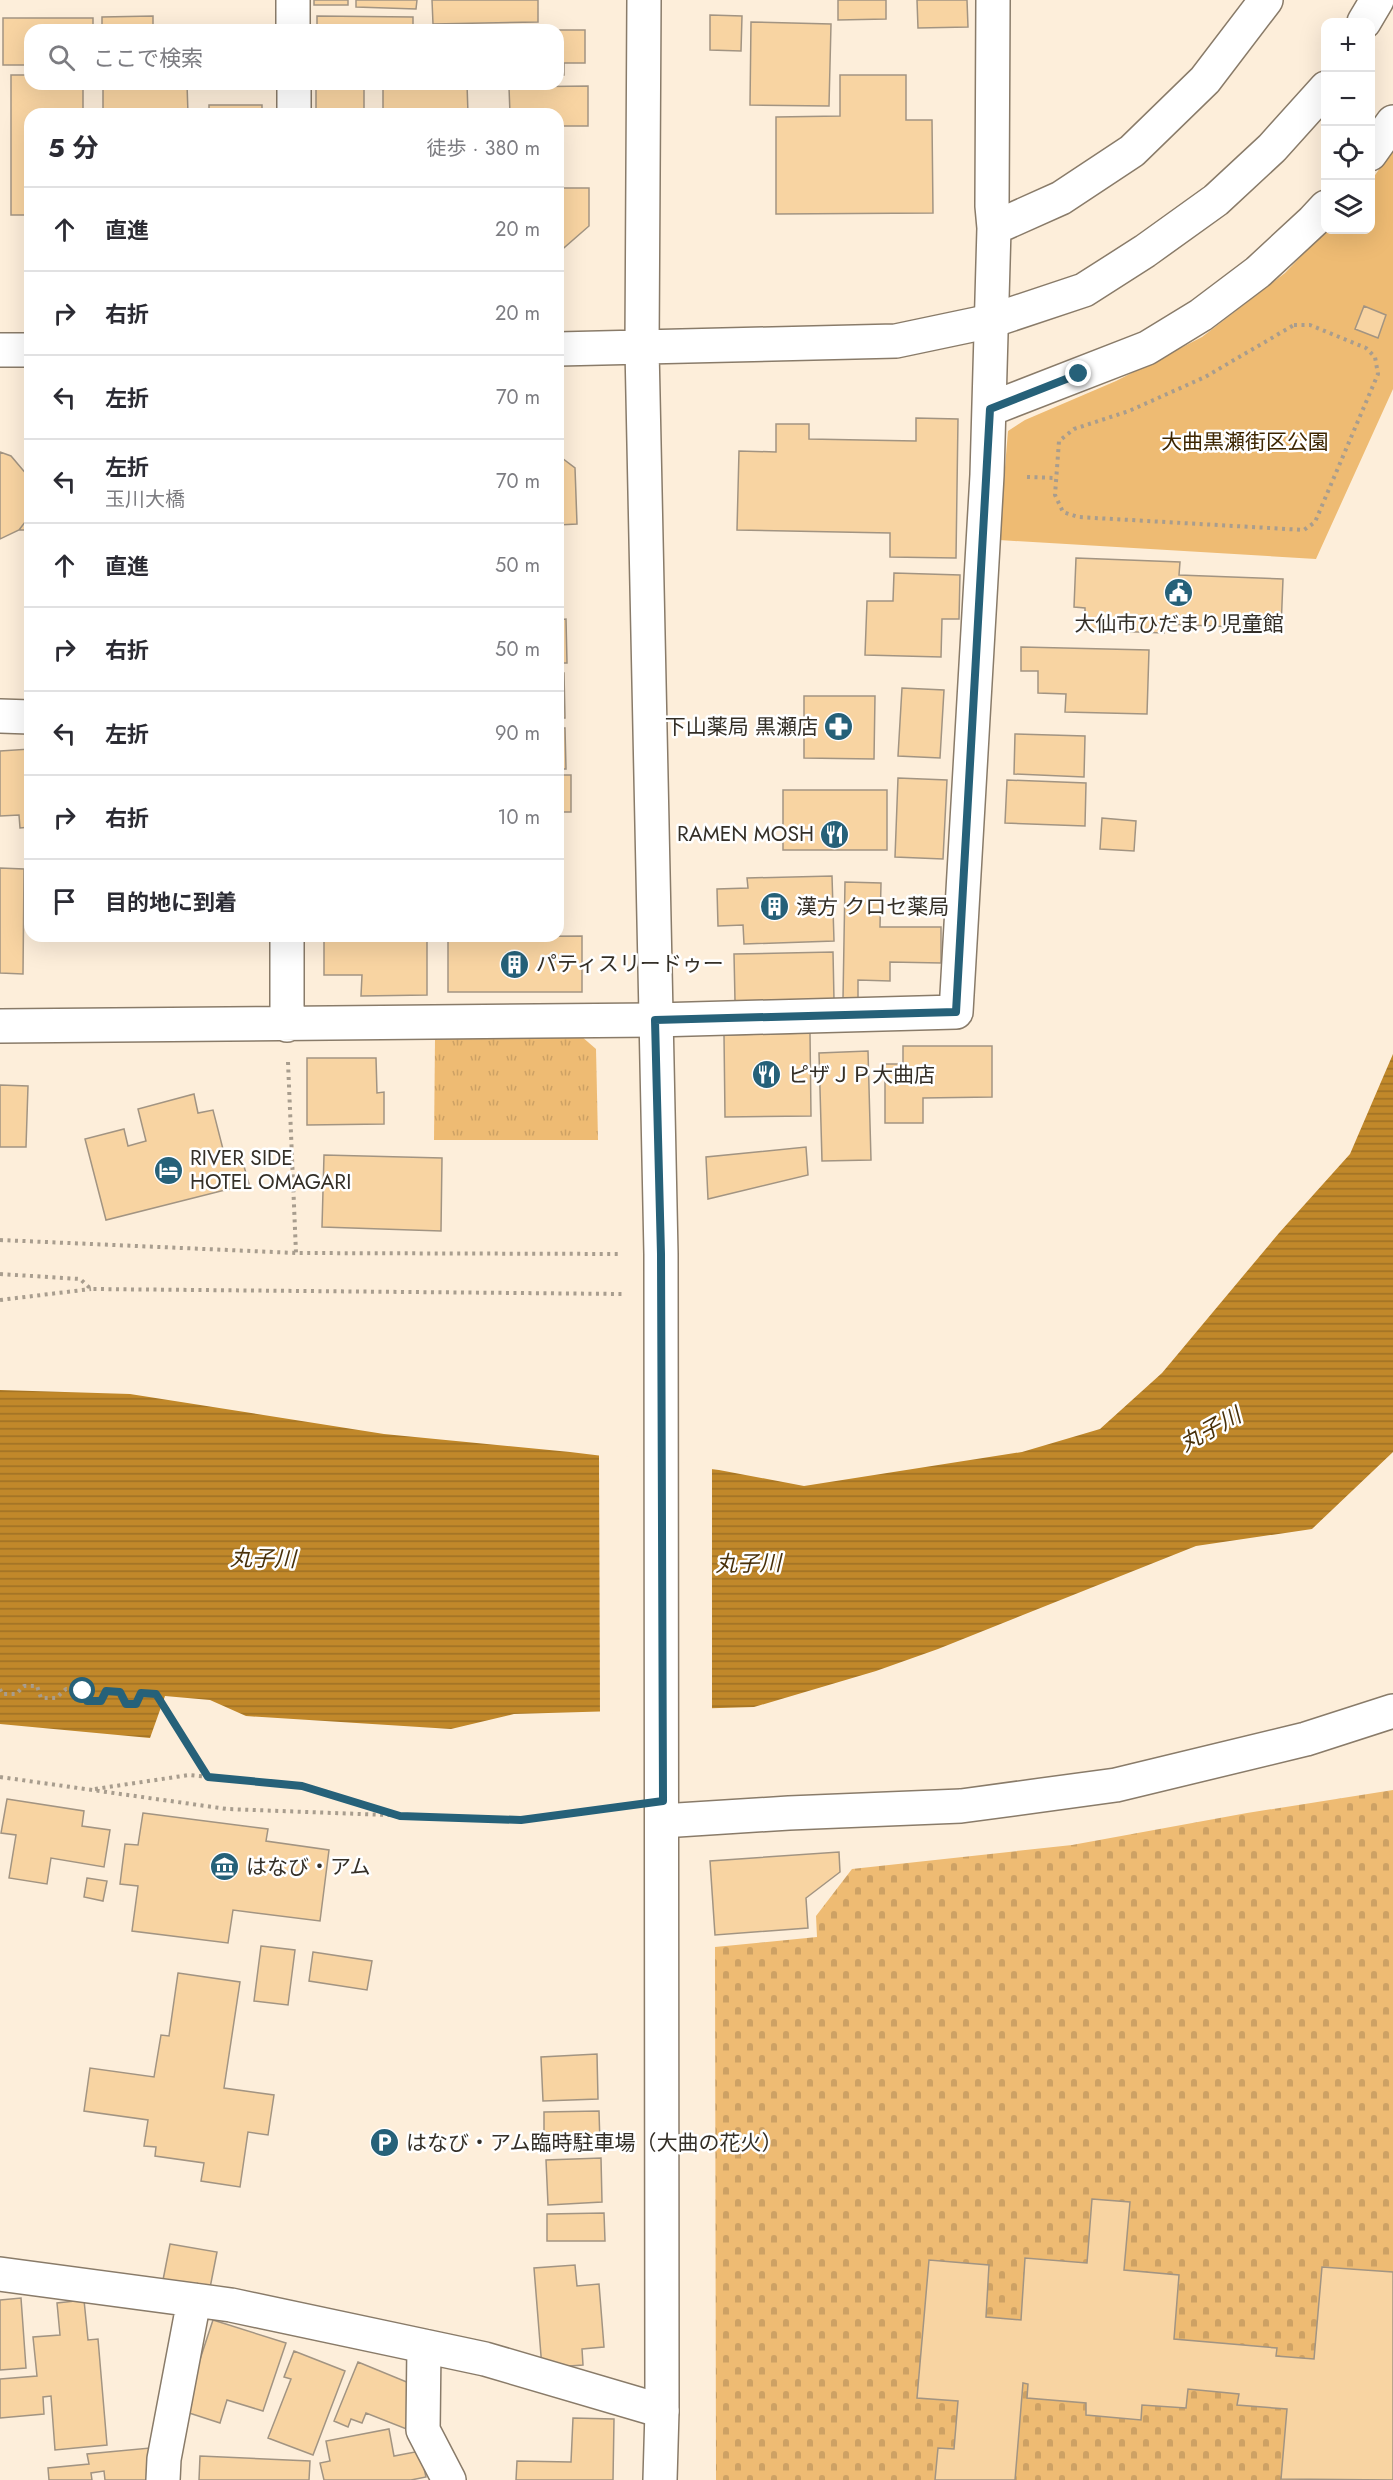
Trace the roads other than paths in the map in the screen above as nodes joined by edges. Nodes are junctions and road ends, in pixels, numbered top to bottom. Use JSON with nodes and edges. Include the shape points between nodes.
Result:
{"nodes":[{"id":1,"x":293,"y":0,"type":"edge"},
{"id":2,"x":644,"y":0,"type":"edge"},
{"id":3,"x":993,"y":0,"type":"edge"},
{"id":4,"x":1266,"y":0,"type":"edge"},
{"id":5,"x":1377,"y":0,"type":"edge"},
{"id":6,"x":1366,"y":18,"type":"edge"},
{"id":7,"x":293,"y":24,"type":"edge"},
{"id":8,"x":294,"y":90,"type":"edge"},
{"id":9,"x":1321,"y":94,"type":"edge"},
{"id":10,"x":294,"y":108,"type":"edge"},
{"id":11,"x":1393,"y":122,"type":"edge"},
{"id":12,"x":1375,"y":148,"type":"edge"},
{"id":13,"x":1321,"y":212,"type":"edge"},
{"id":14,"x":994,"y":228,"type":"junction"},
{"id":15,"x":991,"y":321,"type":"junction"},
{"id":16,"x":642,"y":348,"type":"junction"},
{"id":17,"x":564,"y":349,"type":"edge"},
{"id":18,"x":0,"y":350,"type":"edge"},
{"id":19,"x":24,"y":350,"type":"edge"},
{"id":20,"x":990,"y":409,"type":"junction"},
{"id":21,"x":0,"y":716,"type":"edge"},
{"id":22,"x":24,"y":717,"type":"edge"},
{"id":23,"x":287,"y":942,"type":"edge"},
{"id":24,"x":655,"y":1020,"type":"junction"},
{"id":25,"x":287,"y":1025,"type":"junction"},
{"id":26,"x":0,"y":1026,"type":"edge"},
{"id":27,"x":1393,"y":1711,"type":"edge"},
{"id":28,"x":662,"y":1811,"type":"junction"},
{"id":29,"x":0,"y":2274,"type":"edge"},
{"id":30,"x":194,"y":2300,"type":"junction"},
{"id":31,"x":424,"y":2346,"type":"junction"},
{"id":32,"x":662,"y":2411,"type":"junction"},
{"id":33,"x":163,"y":2480,"type":"edge"},
{"id":34,"x":449,"y":2480,"type":"edge"},
{"id":35,"x":660,"y":2480,"type":"edge"}],
"edges":[{"from":1,"to":7,"type":"street"},
{"from":2,"to":16,"type":"street"},
{"from":3,"to":14,"type":"street"},
{"from":4,"to":14,"type":"street","via":[[1205,80],[1132,151],[1060,198]]},
{"from":5,"to":6,"type":"street"},
{"from":8,"to":10,"type":"street"},
{"from":9,"to":15,"type":"street","via":[[1272,148],[1216,200],[1145,251],[1084,290]]},
{"from":11,"to":12,"type":"street"},
{"from":13,"to":20,"type":"street","via":[[1258,272],[1148,348]]},
{"from":14,"to":15,"type":"street"},
{"from":15,"to":16,"type":"street","via":[[896,341]]},
{"from":15,"to":20,"type":"street"},
{"from":16,"to":17,"type":"street"},
{"from":16,"to":24,"type":"street"},
{"from":18,"to":19,"type":"street"},
{"from":20,"to":24,"type":"street","via":[[956,1012]]},
{"from":21,"to":22,"type":"street"},
{"from":23,"to":25,"type":"street"},
{"from":24,"to":25,"type":"street"},
{"from":24,"to":28,"type":"street","via":[[662,1330]]},
{"from":25,"to":26,"type":"street"},
{"from":27,"to":28,"type":"street","via":[[1306,1739],[1116,1785],[962,1806],[789,1813]]},
{"from":28,"to":32,"type":"street"},
{"from":29,"to":30,"type":"street"},
{"from":30,"to":31,"type":"street"},
{"from":30,"to":33,"type":"street"},
{"from":31,"to":32,"type":"street","via":[[485,2358]]},
{"from":31,"to":34,"type":"street","via":[[423,2430]]},
{"from":32,"to":35,"type":"street"}]}
